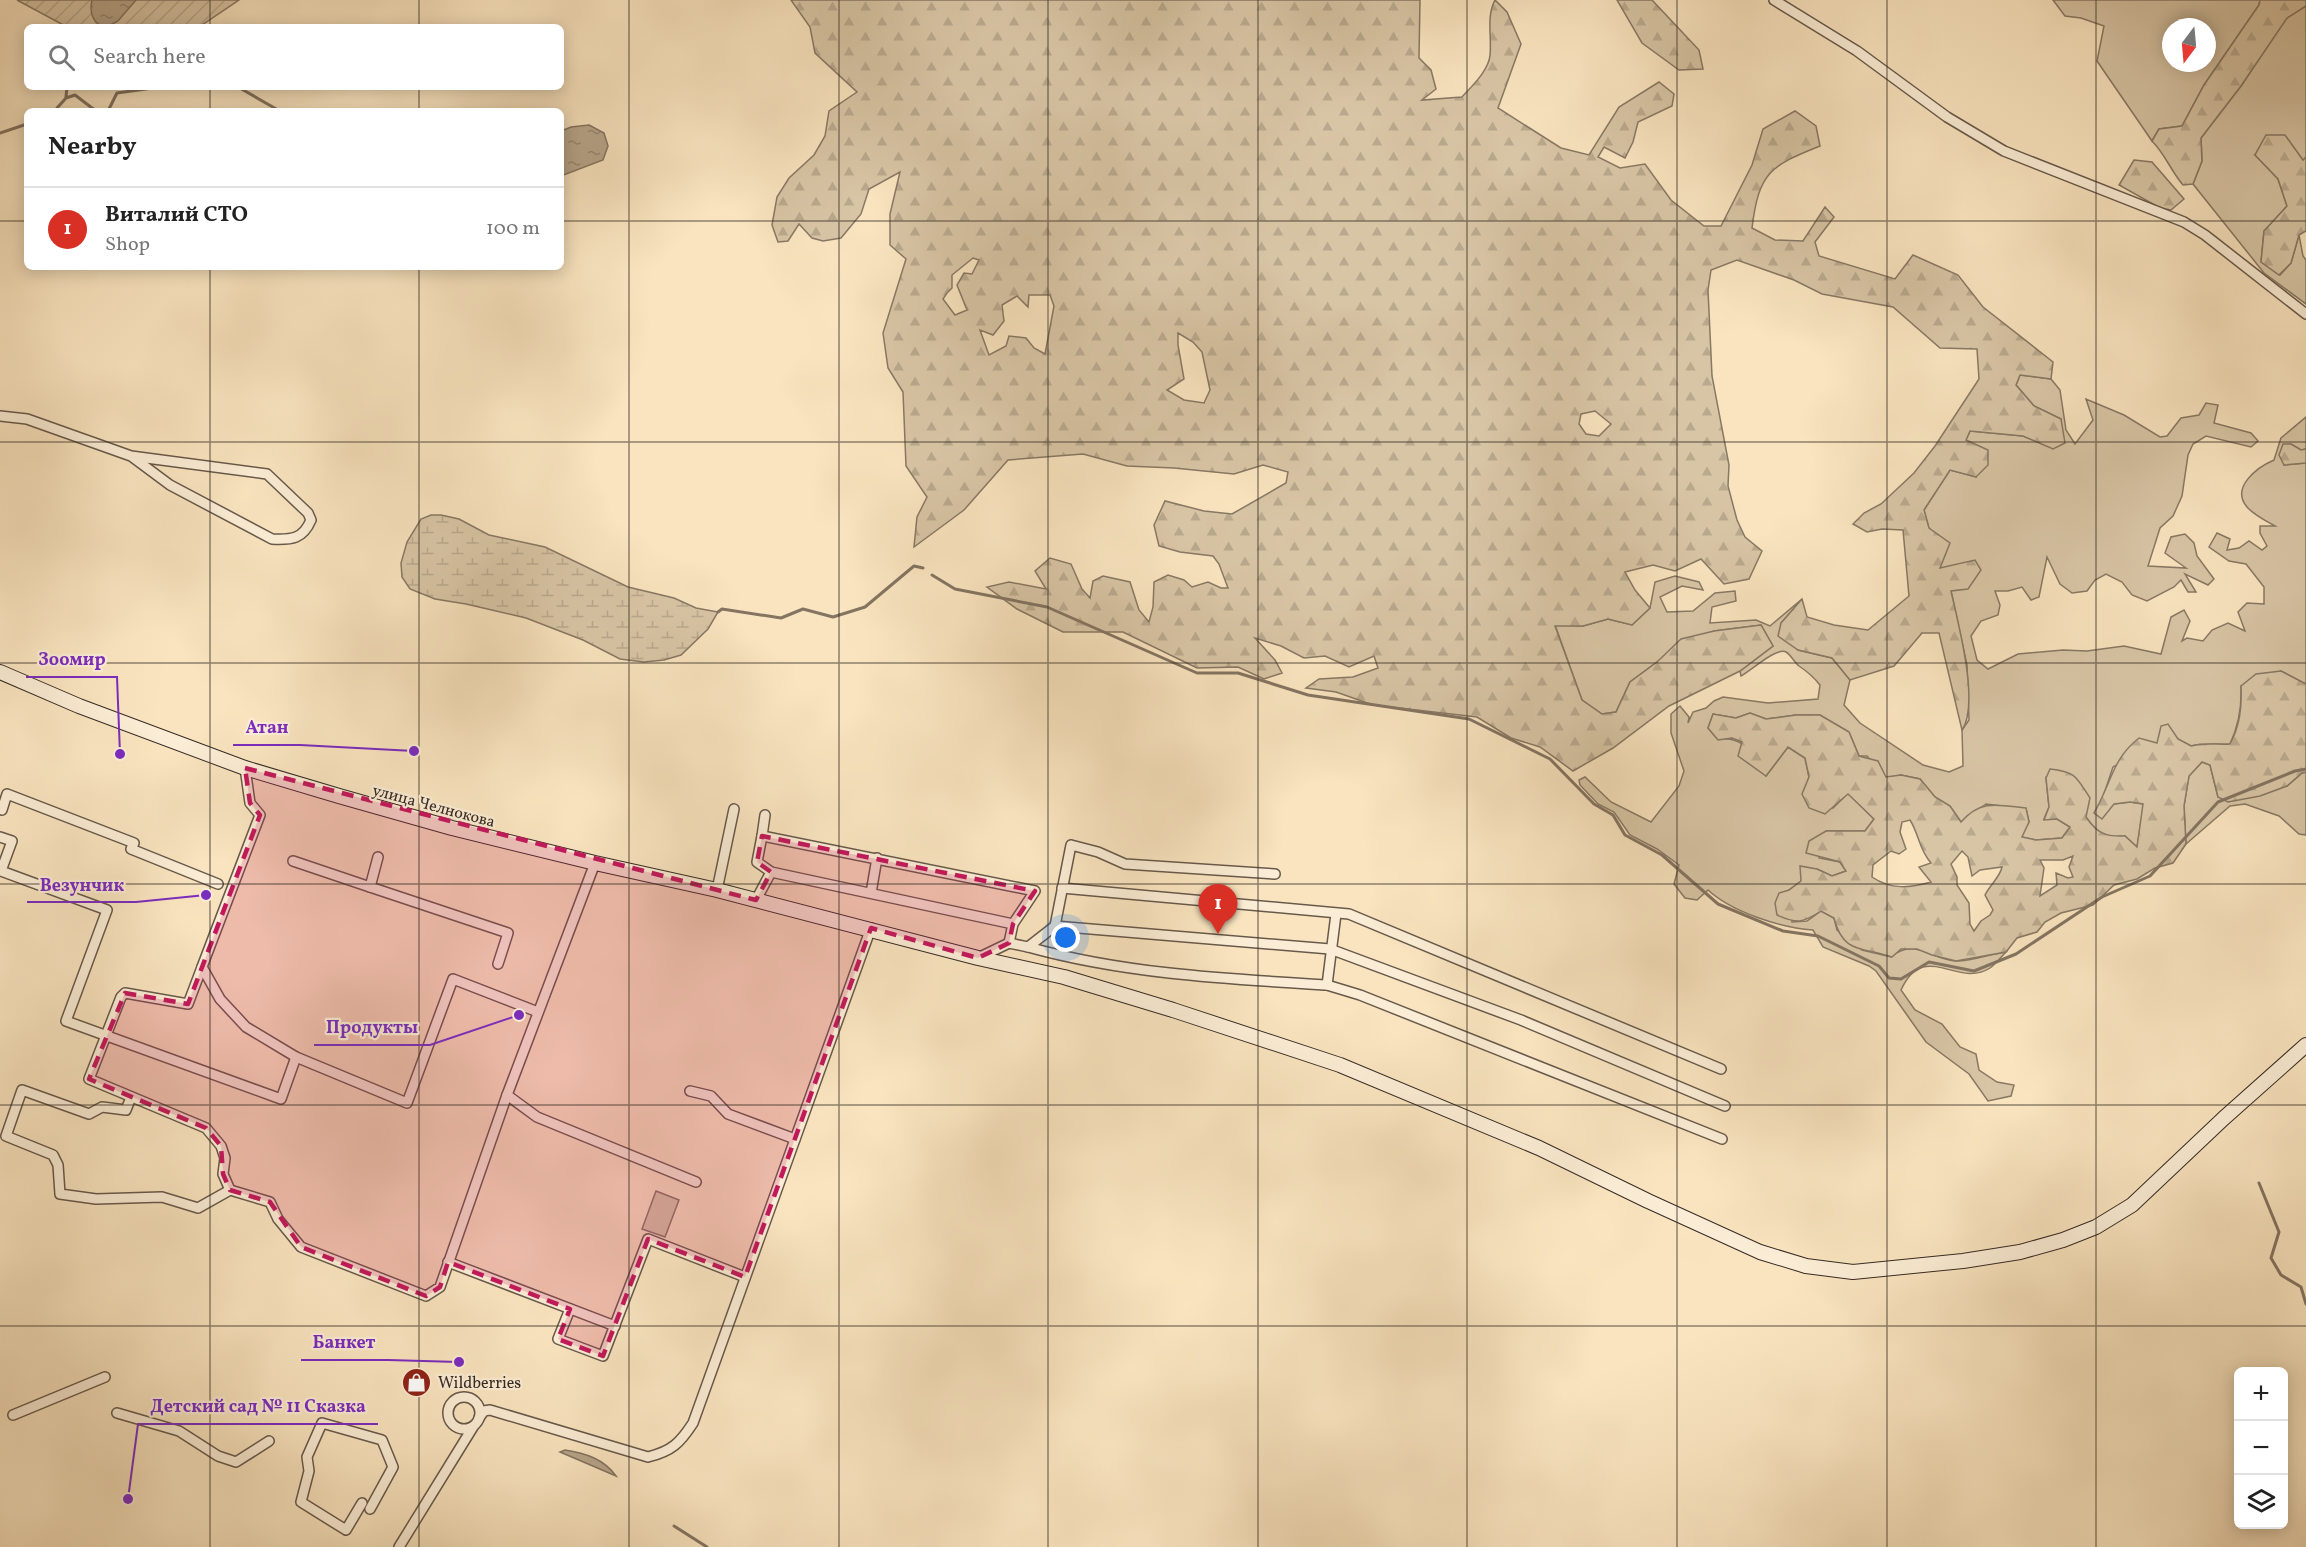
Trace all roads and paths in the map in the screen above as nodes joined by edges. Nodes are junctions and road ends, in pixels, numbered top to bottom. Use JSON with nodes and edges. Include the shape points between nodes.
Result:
{"nodes":[{"id":1,"x":1773,"y":0,"type":"edge"},
{"id":2,"x":2306,"y":314,"type":"edge"},
{"id":3,"x":0,"y":416,"type":"edge"},
{"id":4,"x":131,"y":456,"type":"junction"},
{"id":5,"x":0,"y":672,"type":"edge"},
{"id":6,"x":246,"y":768,"type":"junction"},
{"id":7,"x":734,"y":808,"type":"dead end"},
{"id":8,"x":1,"y":811,"type":"edge"},
{"id":9,"x":765,"y":815,"type":"dead end"},
{"id":10,"x":762,"y":836,"type":"junction"},
{"id":11,"x":0,"y":837,"type":"edge"},
{"id":12,"x":378,"y":857,"type":"dead end"},
{"id":13,"x":877,"y":858,"type":"junction"},
{"id":14,"x":293,"y":861,"type":"dead end"},
{"id":15,"x":595,"y":863,"type":"junction"},
{"id":16,"x":771,"y":872,"type":"junction"},
{"id":17,"x":1275,"y":874,"type":"dead end"},
{"id":18,"x":218,"y":884,"type":"dead end"},
{"id":19,"x":370,"y":887,"type":"junction"},
{"id":20,"x":1062,"y":888,"type":"junction"},
{"id":21,"x":717,"y":890,"type":"junction"},
{"id":22,"x":871,"y":893,"type":"junction"},
{"id":23,"x":756,"y":900,"type":"junction"},
{"id":24,"x":1336,"y":914,"type":"junction"},
{"id":25,"x":1013,"y":924,"type":"junction"},
{"id":26,"x":1055,"y":926,"type":"junction"},
{"id":27,"x":871,"y":928,"type":"junction"},
{"id":28,"x":1009,"y":943,"type":"junction"},
{"id":29,"x":1028,"y":947,"type":"junction"},
{"id":30,"x":1330,"y":949,"type":"junction"},
{"id":31,"x":978,"y":958,"type":"junction"},
{"id":32,"x":498,"y":964,"type":"dead end"},
{"id":33,"x":202,"y":967,"type":"junction"},
{"id":34,"x":1327,"y":985,"type":"junction"},
{"id":35,"x":538,"y":1012,"type":"junction"},
{"id":36,"x":105,"y":1035,"type":"junction"},
{"id":37,"x":2306,"y":1045,"type":"edge"},
{"id":38,"x":296,"y":1057,"type":"junction"},
{"id":39,"x":1721,"y":1069,"type":"dead end"},
{"id":40,"x":690,"y":1091,"type":"dead end"},
{"id":41,"x":507,"y":1095,"type":"junction"},
{"id":42,"x":131,"y":1097,"type":"junction"},
{"id":43,"x":1725,"y":1106,"type":"dead end"},
{"id":44,"x":1722,"y":1138,"type":"dead end"},
{"id":45,"x":795,"y":1139,"type":"junction"},
{"id":46,"x":696,"y":1182,"type":"dead end"},
{"id":47,"x":230,"y":1190,"type":"junction"},
{"id":48,"x":448,"y":1262,"type":"junction"},
{"id":49,"x":745,"y":1277,"type":"junction"},
{"id":50,"x":570,"y":1309,"type":"junction"},
{"id":51,"x":615,"y":1326,"type":"junction"},
{"id":52,"x":105,"y":1377,"type":"dead end"},
{"id":53,"x":117,"y":1413,"type":"dead end"},
{"id":54,"x":13,"y":1415,"type":"dead end"},
{"id":55,"x":479,"y":1418,"type":"junction"},
{"id":56,"x":473,"y":1426,"type":"junction"},
{"id":57,"x":269,"y":1441,"type":"dead end"},
{"id":58,"x":366,"y":1506,"type":"joint"},
{"id":59,"x":399,"y":1547,"type":"edge"}],
"edges":[{"from":1,"to":2,"type":"street","via":[[1857,51],[1947,117],[2004,151],[2184,222]]},
{"from":3,"to":4,"type":"street","via":[[27,419]]},
{"from":4,"to":4,"type":"street","via":[[267,474],[311,520],[306,531],[290,540],[272,539],[170,485]]},
{"from":5,"to":6,"type":"main road","name":"улица Челнокова"},
{"from":6,"to":15,"type":"main road","name":"улица Челнокова","via":[[440,825]]},
{"from":6,"to":33,"type":"street","via":[[250,804],[260,815]]},
{"from":7,"to":21,"type":"street"},
{"from":8,"to":18,"type":"street","via":[[7,794],[134,843],[131,849]]},
{"from":9,"to":10,"type":"street"},
{"from":10,"to":13,"type":"street"},
{"from":10,"to":16,"type":"street","via":[[757,862]]},
{"from":11,"to":36,"type":"street","via":[[12,841],[1,872],[107,910],[66,1021]]},
{"from":12,"to":19,"type":"street"},
{"from":13,"to":22,"type":"street"},
{"from":13,"to":25,"type":"street","via":[[1035,891]]},
{"from":14,"to":19,"type":"street"},
{"from":15,"to":21,"type":"main road","name":"улица Челнокова"},
{"from":15,"to":35,"type":"street"},
{"from":16,"to":22,"type":"street"},
{"from":16,"to":23,"type":"street"},
{"from":17,"to":20,"type":"street","via":[[1125,864],[1071,845]]},
{"from":19,"to":32,"type":"street","via":[[508,933]]},
{"from":20,"to":24,"type":"street"},
{"from":20,"to":26,"type":"street"},
{"from":21,"to":23,"type":"main road","name":"улица Челнокова"},
{"from":22,"to":25,"type":"street"},
{"from":23,"to":27,"type":"main road","name":"улица Челнокова"},
{"from":24,"to":30,"type":"street"},
{"from":24,"to":39,"type":"street","via":[[1349,914]]},
{"from":25,"to":28,"type":"street"},
{"from":26,"to":29,"type":"street"},
{"from":26,"to":30,"type":"street"},
{"from":27,"to":31,"type":"main road","name":"улица Челнокова"},
{"from":27,"to":45,"type":"street"},
{"from":28,"to":29,"type":"street"},
{"from":28,"to":31,"type":"street"},
{"from":29,"to":34,"type":"street","via":[[1069,958],[1210,978]]},
{"from":30,"to":34,"type":"street"},
{"from":30,"to":43,"type":"street","via":[[1521,1020]]},
{"from":31,"to":37,"type":"main road","name":"улица Челнокова","via":[[1075,980],[1340,1065],[1539,1148],[1760,1252],[1806,1266],[1853,1272],[1964,1262],[2020,1252],[2096,1227],[2132,1205]]},
{"from":33,"to":36,"type":"street","via":[[188,1004],[125,993]]},
{"from":33,"to":38,"type":"street","via":[[220,999],[246,1027]]},
{"from":34,"to":44,"type":"street","via":[[1360,994]]},
{"from":35,"to":38,"type":"street","via":[[453,979],[407,1103]]},
{"from":35,"to":41,"type":"street"},
{"from":36,"to":38,"type":"street","via":[[280,1099]]},
{"from":36,"to":42,"type":"street","via":[[89,1079]]},
{"from":40,"to":45,"type":"street","via":[[711,1096],[728,1114]]},
{"from":41,"to":46,"type":"street","via":[[537,1117]]},
{"from":41,"to":48,"type":"street"},
{"from":42,"to":47,"type":"street","via":[[206,1128],[221,1146],[225,1158],[223,1174]]},
{"from":42,"to":47,"type":"street","via":[[126,1110],[102,1107],[89,1114],[22,1090],[6,1136],[53,1155],[58,1165],[60,1194],[96,1199],[162,1197],[198,1208]]},
{"from":45,"to":49,"type":"street"},
{"from":47,"to":48,"type":"street","via":[[270,1202],[278,1219],[301,1247],[426,1296],[440,1287]]},
{"from":48,"to":50,"type":"street"},
{"from":49,"to":51,"type":"street","via":[[648,1239]]},
{"from":49,"to":55,"type":"street","via":[[693,1423],[682,1440],[666,1452],[648,1457],[490,1410]]},
{"from":50,"to":51,"type":"street"},
{"from":50,"to":51,"type":"street","via":[[558,1339],[603,1356]]},
{"from":52,"to":54,"type":"street"},
{"from":53,"to":57,"type":"street","via":[[179,1431],[218,1456],[236,1462]]},
{"from":55,"to":56,"type":"street"},
{"from":55,"to":56,"type":"street","via":[[479,1407],[472,1400],[461,1398],[452,1402],[450,1422],[463,1429]]},
{"from":56,"to":59,"type":"street"},
{"from":58,"to":58,"type":"street","via":[[393,1467],[382,1440],[322,1424],[307,1457],[309,1471],[302,1502],[346,1530]]}]}
